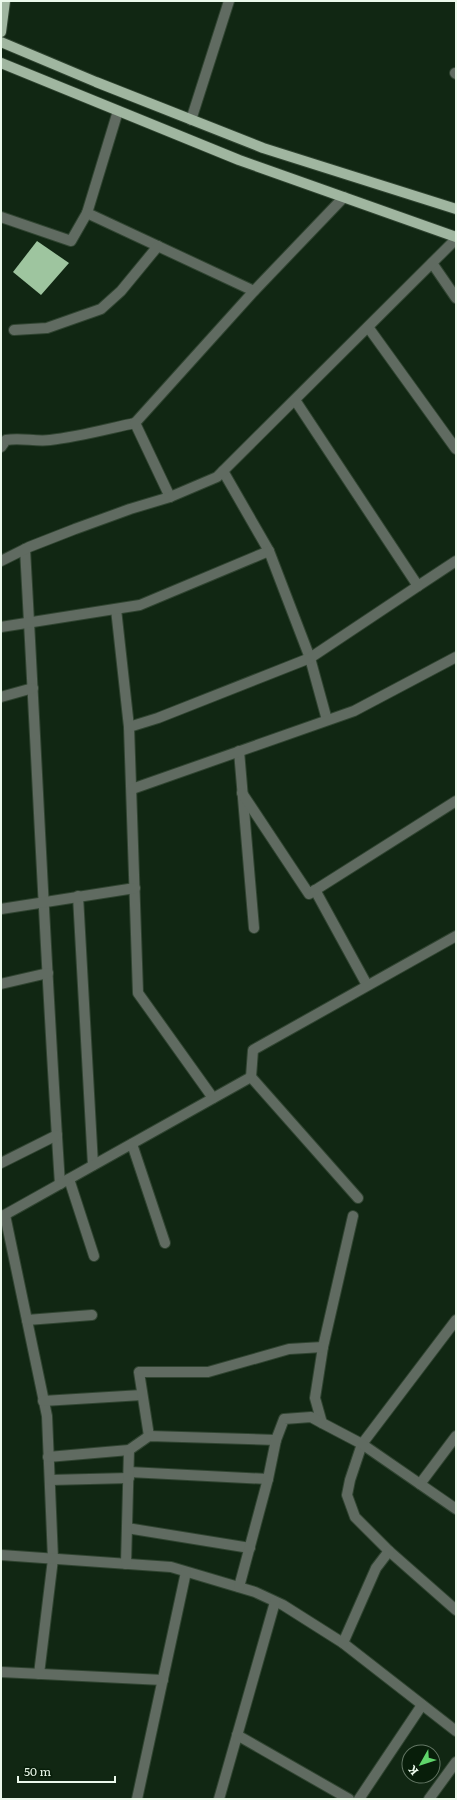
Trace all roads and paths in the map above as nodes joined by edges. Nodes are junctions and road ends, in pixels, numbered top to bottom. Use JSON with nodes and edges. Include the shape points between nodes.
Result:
{"nodes":[{"id":1,"x":5,"y":1,"type":"edge"},
{"id":2,"x":229,"y":1,"type":"edge"},
{"id":3,"x":1,"y":32,"type":"edge"},
{"id":4,"x":1,"y":42,"type":"edge"},
{"id":5,"x":1,"y":63,"type":"edge"},
{"id":6,"x":118,"y":111,"type":"junction"},
{"id":7,"x":191,"y":120,"type":"junction"},
{"id":8,"x":344,"y":197,"type":"junction"},
{"id":9,"x":456,"y":209,"type":"edge"},
{"id":10,"x":87,"y":213,"type":"junction"},
{"id":11,"x":1,"y":217,"type":"edge"},
{"id":12,"x":456,"y":238,"type":"edge"},
{"id":13,"x":158,"y":246,"type":"junction"},
{"id":14,"x":432,"y":263,"type":"junction"},
{"id":15,"x":254,"y":291,"type":"junction"},
{"id":16,"x":456,"y":298,"type":"edge"},
{"id":17,"x":368,"y":327,"type":"junction"},
{"id":18,"x":14,"y":330,"type":"dead end"},
{"id":19,"x":295,"y":400,"type":"junction"},
{"id":20,"x":135,"y":423,"type":"junction"},
{"id":21,"x":1,"y":447,"type":"edge"},
{"id":22,"x":456,"y":449,"type":"edge"},
{"id":23,"x":223,"y":471,"type":"junction"},
{"id":24,"x":170,"y":497,"type":"junction"},
{"id":25,"x":25,"y":549,"type":"junction"},
{"id":26,"x":269,"y":551,"type":"junction"},
{"id":27,"x":1,"y":561,"type":"edge"},
{"id":28,"x":456,"y":561,"type":"edge"},
{"id":29,"x":418,"y":586,"type":"junction"},
{"id":30,"x":116,"y":608,"type":"junction"},
{"id":31,"x":29,"y":623,"type":"junction"},
{"id":32,"x":1,"y":627,"type":"edge"},
{"id":33,"x":456,"y":657,"type":"edge"},
{"id":34,"x":310,"y":658,"type":"junction"},
{"id":35,"x":33,"y":688,"type":"junction"},
{"id":36,"x":1,"y":697,"type":"edge"},
{"id":37,"x":327,"y":720,"type":"junction"},
{"id":38,"x":129,"y":727,"type":"junction"},
{"id":39,"x":239,"y":751,"type":"junction"},
{"id":40,"x":132,"y":789,"type":"junction"},
{"id":41,"x":242,"y":793,"type":"junction"},
{"id":42,"x":456,"y":801,"type":"edge"},
{"id":43,"x":135,"y":888,"type":"junction"},
{"id":44,"x":315,"y":890,"type":"junction"},
{"id":45,"x":78,"y":896,"type":"junction"},
{"id":46,"x":44,"y":901,"type":"junction"},
{"id":47,"x":1,"y":909,"type":"edge"},
{"id":48,"x":254,"y":928,"type":"dead end"},
{"id":49,"x":456,"y":936,"type":"edge"},
{"id":50,"x":48,"y":973,"type":"junction"},
{"id":51,"x":1,"y":984,"type":"edge"},
{"id":52,"x":367,"y":985,"type":"junction"},
{"id":53,"x":251,"y":1076,"type":"junction"},
{"id":54,"x":213,"y":1098,"type":"junction"},
{"id":55,"x":57,"y":1135,"type":"junction"},
{"id":56,"x":132,"y":1144,"type":"junction"},
{"id":57,"x":1,"y":1162,"type":"edge"},
{"id":58,"x":93,"y":1165,"type":"junction"},
{"id":59,"x":65,"y":1181,"type":"junction"},
{"id":60,"x":358,"y":1198,"type":"dead end"},
{"id":61,"x":3,"y":1216,"type":"edge"},
{"id":62,"x":353,"y":1216,"type":"dead end"},
{"id":63,"x":165,"y":1243,"type":"dead end"},
{"id":64,"x":94,"y":1256,"type":"dead end"},
{"id":65,"x":92,"y":1315,"type":"dead end"},
{"id":66,"x":27,"y":1320,"type":"junction"},
{"id":67,"x":456,"y":1320,"type":"edge"},
{"id":68,"x":323,"y":1347,"type":"junction"},
{"id":69,"x":142,"y":1395,"type":"junction"},
{"id":70,"x":44,"y":1401,"type":"junction"},
{"id":71,"x":322,"y":1423,"type":"junction"},
{"id":72,"x":148,"y":1436,"type":"junction"},
{"id":73,"x":456,"y":1436,"type":"edge"},
{"id":74,"x":276,"y":1440,"type":"junction"},
{"id":75,"x":362,"y":1444,"type":"junction"},
{"id":76,"x":129,"y":1450,"type":"junction"},
{"id":77,"x":48,"y":1457,"type":"junction"},
{"id":78,"x":129,"y":1475,"type":"junction"},
{"id":79,"x":268,"y":1479,"type":"junction"},
{"id":80,"x":50,"y":1480,"type":"junction"},
{"id":81,"x":420,"y":1484,"type":"junction"},
{"id":82,"x":456,"y":1509,"type":"edge"},
{"id":83,"x":127,"y":1528,"type":"junction"},
{"id":84,"x":250,"y":1548,"type":"junction"},
{"id":85,"x":389,"y":1551,"type":"junction"},
{"id":86,"x":1,"y":1555,"type":"edge"},
{"id":87,"x":53,"y":1559,"type":"junction"},
{"id":88,"x":126,"y":1564,"type":"junction"},
{"id":89,"x":186,"y":1572,"type":"junction"},
{"id":90,"x":240,"y":1588,"type":"junction"},
{"id":91,"x":275,"y":1602,"type":"junction"},
{"id":92,"x":456,"y":1610,"type":"edge"},
{"id":93,"x":343,"y":1643,"type":"junction"},
{"id":94,"x":1,"y":1672,"type":"edge"},
{"id":95,"x":39,"y":1674,"type":"junction"},
{"id":96,"x":163,"y":1680,"type":"junction"},
{"id":97,"x":422,"y":1705,"type":"junction"},
{"id":98,"x":456,"y":1731,"type":"edge"},
{"id":99,"x":237,"y":1735,"type":"junction"},
{"id":100,"x":456,"y":1762,"type":"edge"},
{"id":101,"x":137,"y":1799,"type":"edge"},
{"id":102,"x":219,"y":1799,"type":"edge"},
{"id":103,"x":349,"y":1799,"type":"edge"},
{"id":104,"x":359,"y":1799,"type":"edge"},
{"id":105,"x":429,"y":1799,"type":"edge"}],
"edges":[{"from":1,"to":3,"type":"main road"},
{"from":2,"to":7,"type":"street"},
{"from":4,"to":7,"type":"main road"},
{"from":5,"to":6,"type":"main road"},
{"from":6,"to":8,"type":"main road","via":[[239,160]]},
{"from":6,"to":10,"type":"street"},
{"from":7,"to":9,"type":"main road","via":[[263,148]]},
{"from":8,"to":12,"type":"main road"},
{"from":8,"to":15,"type":"street"},
{"from":10,"to":11,"type":"street","via":[[71,241]]},
{"from":10,"to":13,"type":"street"},
{"from":12,"to":14,"type":"street"},
{"from":13,"to":15,"type":"street"},
{"from":13,"to":18,"type":"street","via":[[122,291],[101,309],[47,328]]},
{"from":14,"to":16,"type":"street"},
{"from":14,"to":17,"type":"street"},
{"from":15,"to":20,"type":"street"},
{"from":17,"to":19,"type":"street"},
{"from":17,"to":22,"type":"street"},
{"from":19,"to":23,"type":"street"},
{"from":19,"to":29,"type":"street"},
{"from":20,"to":21,"type":"street","via":[[48,440],[14,438],[6,440]]},
{"from":20,"to":24,"type":"street"},
{"from":23,"to":24,"type":"street","via":[[217,477]]},
{"from":23,"to":26,"type":"street"},
{"from":24,"to":25,"type":"street","via":[[130,509]]},
{"from":25,"to":27,"type":"street"},
{"from":25,"to":31,"type":"street"},
{"from":26,"to":30,"type":"street","via":[[140,604]]},
{"from":26,"to":34,"type":"street"},
{"from":28,"to":29,"type":"street"},
{"from":29,"to":34,"type":"street"},
{"from":30,"to":31,"type":"street"},
{"from":30,"to":38,"type":"street"},
{"from":31,"to":32,"type":"street"},
{"from":31,"to":35,"type":"street"},
{"from":33,"to":37,"type":"street","via":[[354,711]]},
{"from":34,"to":37,"type":"street"},
{"from":34,"to":38,"type":"street"},
{"from":35,"to":36,"type":"street"},
{"from":35,"to":46,"type":"street"},
{"from":37,"to":39,"type":"street"},
{"from":38,"to":40,"type":"street"},
{"from":39,"to":40,"type":"street"},
{"from":39,"to":41,"type":"street"},
{"from":40,"to":43,"type":"street"},
{"from":41,"to":44,"type":"street","via":[[309,894]]},
{"from":41,"to":48,"type":"street"},
{"from":42,"to":44,"type":"street"},
{"from":43,"to":45,"type":"street"},
{"from":43,"to":54,"type":"street","via":[[138,993]]},
{"from":44,"to":52,"type":"street"},
{"from":45,"to":46,"type":"street"},
{"from":45,"to":58,"type":"street"},
{"from":46,"to":47,"type":"street"},
{"from":46,"to":50,"type":"street"},
{"from":49,"to":52,"type":"street"},
{"from":50,"to":51,"type":"street"},
{"from":50,"to":55,"type":"street"},
{"from":52,"to":53,"type":"street","via":[[253,1050]]},
{"from":53,"to":54,"type":"street"},
{"from":53,"to":60,"type":"street"},
{"from":54,"to":56,"type":"street"},
{"from":55,"to":57,"type":"street"},
{"from":55,"to":59,"type":"street"},
{"from":56,"to":58,"type":"street"},
{"from":56,"to":63,"type":"street"},
{"from":58,"to":59,"type":"street"},
{"from":59,"to":61,"type":"street"},
{"from":59,"to":64,"type":"street"},
{"from":61,"to":66,"type":"street"},
{"from":62,"to":68,"type":"street"},
{"from":65,"to":66,"type":"street"},
{"from":66,"to":70,"type":"street"},
{"from":67,"to":75,"type":"street"},
{"from":68,"to":69,"type":"street","via":[[289,1350],[208,1372],[138,1372]]},
{"from":68,"to":71,"type":"street","via":[[314,1398]]},
{"from":69,"to":70,"type":"street"},
{"from":69,"to":72,"type":"street"},
{"from":70,"to":77,"type":"street"},
{"from":71,"to":74,"type":"street","via":[[311,1417],[284,1419]]},
{"from":71,"to":75,"type":"street"},
{"from":72,"to":74,"type":"street"},
{"from":72,"to":76,"type":"street"},
{"from":73,"to":81,"type":"street"},
{"from":74,"to":79,"type":"street"},
{"from":75,"to":81,"type":"street"},
{"from":75,"to":85,"type":"street","via":[[347,1495],[355,1517]]},
{"from":76,"to":77,"type":"street"},
{"from":76,"to":78,"type":"street"},
{"from":77,"to":80,"type":"street"},
{"from":78,"to":79,"type":"street"},
{"from":78,"to":80,"type":"street"},
{"from":78,"to":83,"type":"street"},
{"from":79,"to":84,"type":"street"},
{"from":80,"to":87,"type":"street"},
{"from":81,"to":82,"type":"street"},
{"from":83,"to":84,"type":"street"},
{"from":83,"to":88,"type":"street"},
{"from":84,"to":90,"type":"street"},
{"from":85,"to":92,"type":"street"},
{"from":85,"to":93,"type":"street","via":[[376,1568]]},
{"from":86,"to":87,"type":"street"},
{"from":87,"to":88,"type":"street"},
{"from":87,"to":95,"type":"street"},
{"from":88,"to":89,"type":"street","via":[[171,1567]]},
{"from":89,"to":90,"type":"street"},
{"from":89,"to":96,"type":"street"},
{"from":90,"to":91,"type":"street"},
{"from":91,"to":93,"type":"street","via":[[284,1605]]},
{"from":91,"to":99,"type":"street"},
{"from":93,"to":97,"type":"street"},
{"from":94,"to":95,"type":"street"},
{"from":95,"to":96,"type":"street"},
{"from":96,"to":101,"type":"street"},
{"from":97,"to":98,"type":"street"},
{"from":97,"to":104,"type":"street"},
{"from":99,"to":102,"type":"street"},
{"from":99,"to":103,"type":"street"},
{"from":100,"to":105,"type":"street"}]}
